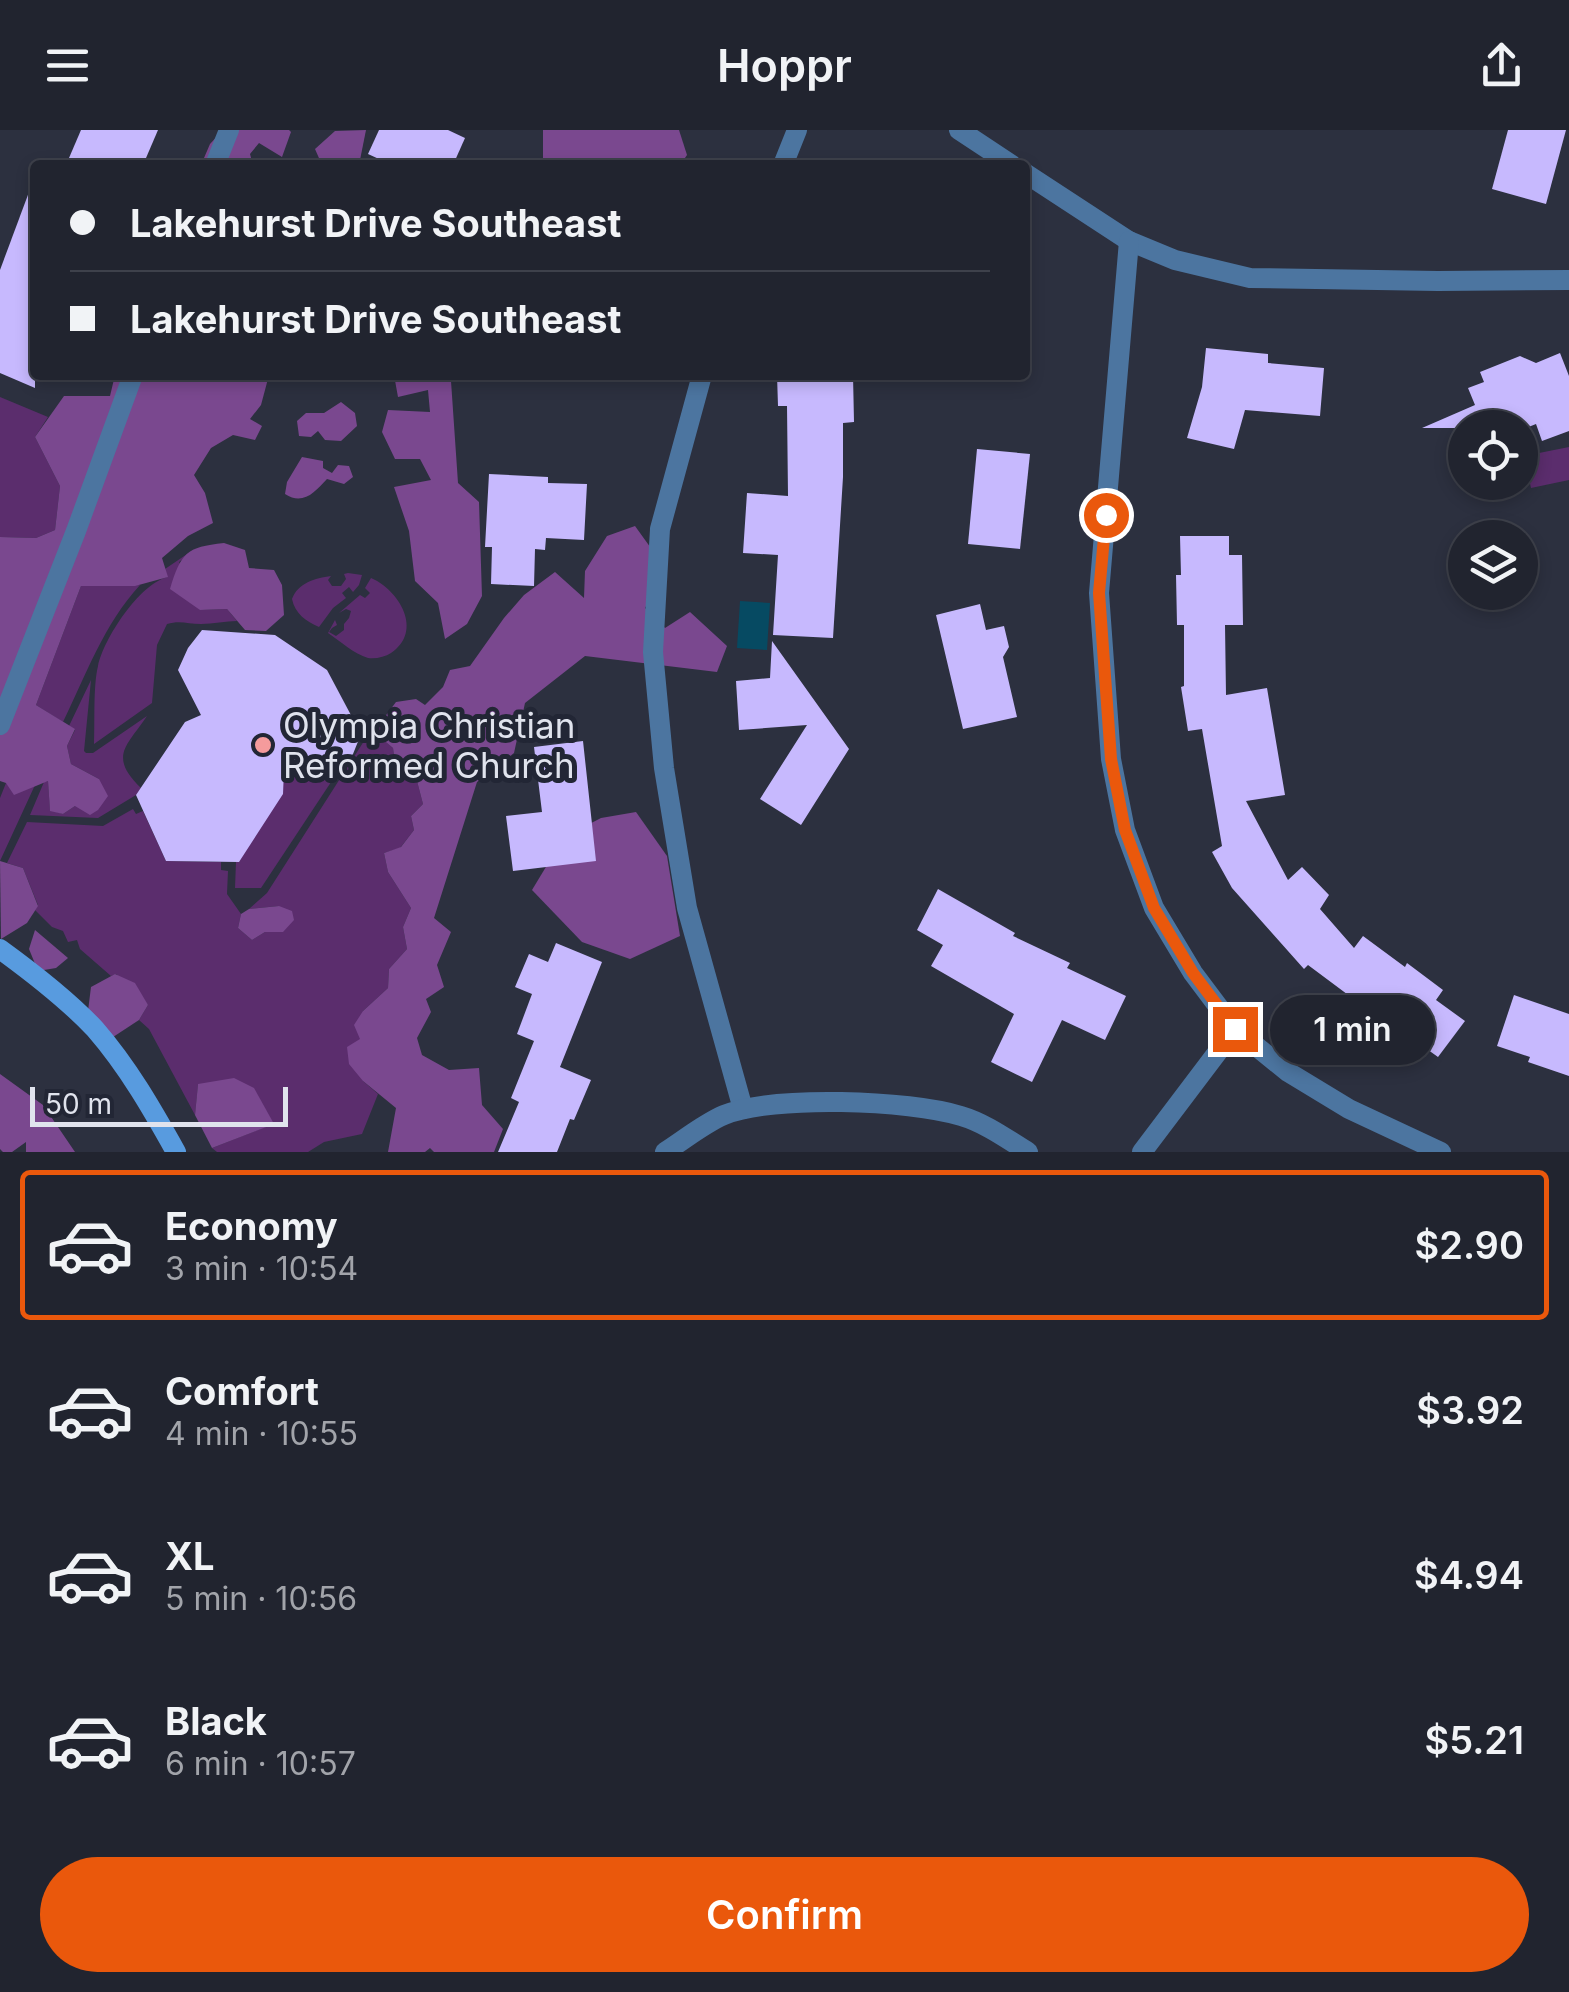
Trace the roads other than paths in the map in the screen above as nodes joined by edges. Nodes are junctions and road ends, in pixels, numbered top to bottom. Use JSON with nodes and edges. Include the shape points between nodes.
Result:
{"nodes":[{"id":1,"x":230,"y":130,"type":"edge"},
{"id":2,"x":798,"y":130,"type":"edge"},
{"id":3,"x":959,"y":130,"type":"edge"},
{"id":4,"x":217,"y":160,"type":"edge"},
{"id":5,"x":786,"y":160,"type":"edge"},
{"id":6,"x":1004,"y":160,"type":"edge"},
{"id":7,"x":1030,"y":176,"type":"edge"},
{"id":8,"x":1129,"y":241,"type":"junction"},
{"id":9,"x":1569,"y":280,"type":"edge"},
{"id":10,"x":131,"y":380,"type":"edge"},
{"id":11,"x":701,"y":380,"type":"edge"},
{"id":12,"x":0,"y":724,"type":"edge"},
{"id":13,"x":0,"y":949,"type":"edge"},
{"id":14,"x":1235,"y":1029,"type":"junction"},
{"id":15,"x":743,"y":1109,"type":"junction"},
{"id":16,"x":176,"y":1152,"type":"edge"},
{"id":17,"x":665,"y":1152,"type":"edge"},
{"id":18,"x":1028,"y":1152,"type":"edge"},
{"id":19,"x":1142,"y":1152,"type":"edge"},
{"id":20,"x":1441,"y":1152,"type":"edge"}],
"edges":[{"from":1,"to":4,"type":"street"},
{"from":2,"to":5,"type":"street"},
{"from":3,"to":6,"type":"street"},
{"from":7,"to":8,"type":"street"},
{"from":8,"to":9,"type":"street","via":[[1174,260],[1250,278]]},
{"from":8,"to":14,"type":"street","via":[[1099,593],[1111,759],[1125,830],[1154,908]]},
{"from":10,"to":12,"type":"street"},
{"from":11,"to":15,"type":"street","via":[[660,528],[653,652],[687,908]]},
{"from":13,"to":16,"type":"street","via":[[94,1028],[140,1088]]},
{"from":14,"to":19,"type":"street"},
{"from":14,"to":20,"type":"street","via":[[1349,1109]]},
{"from":15,"to":17,"type":"street"},
{"from":15,"to":18,"type":"street","via":[[917,1106],[963,1116]]}]}
